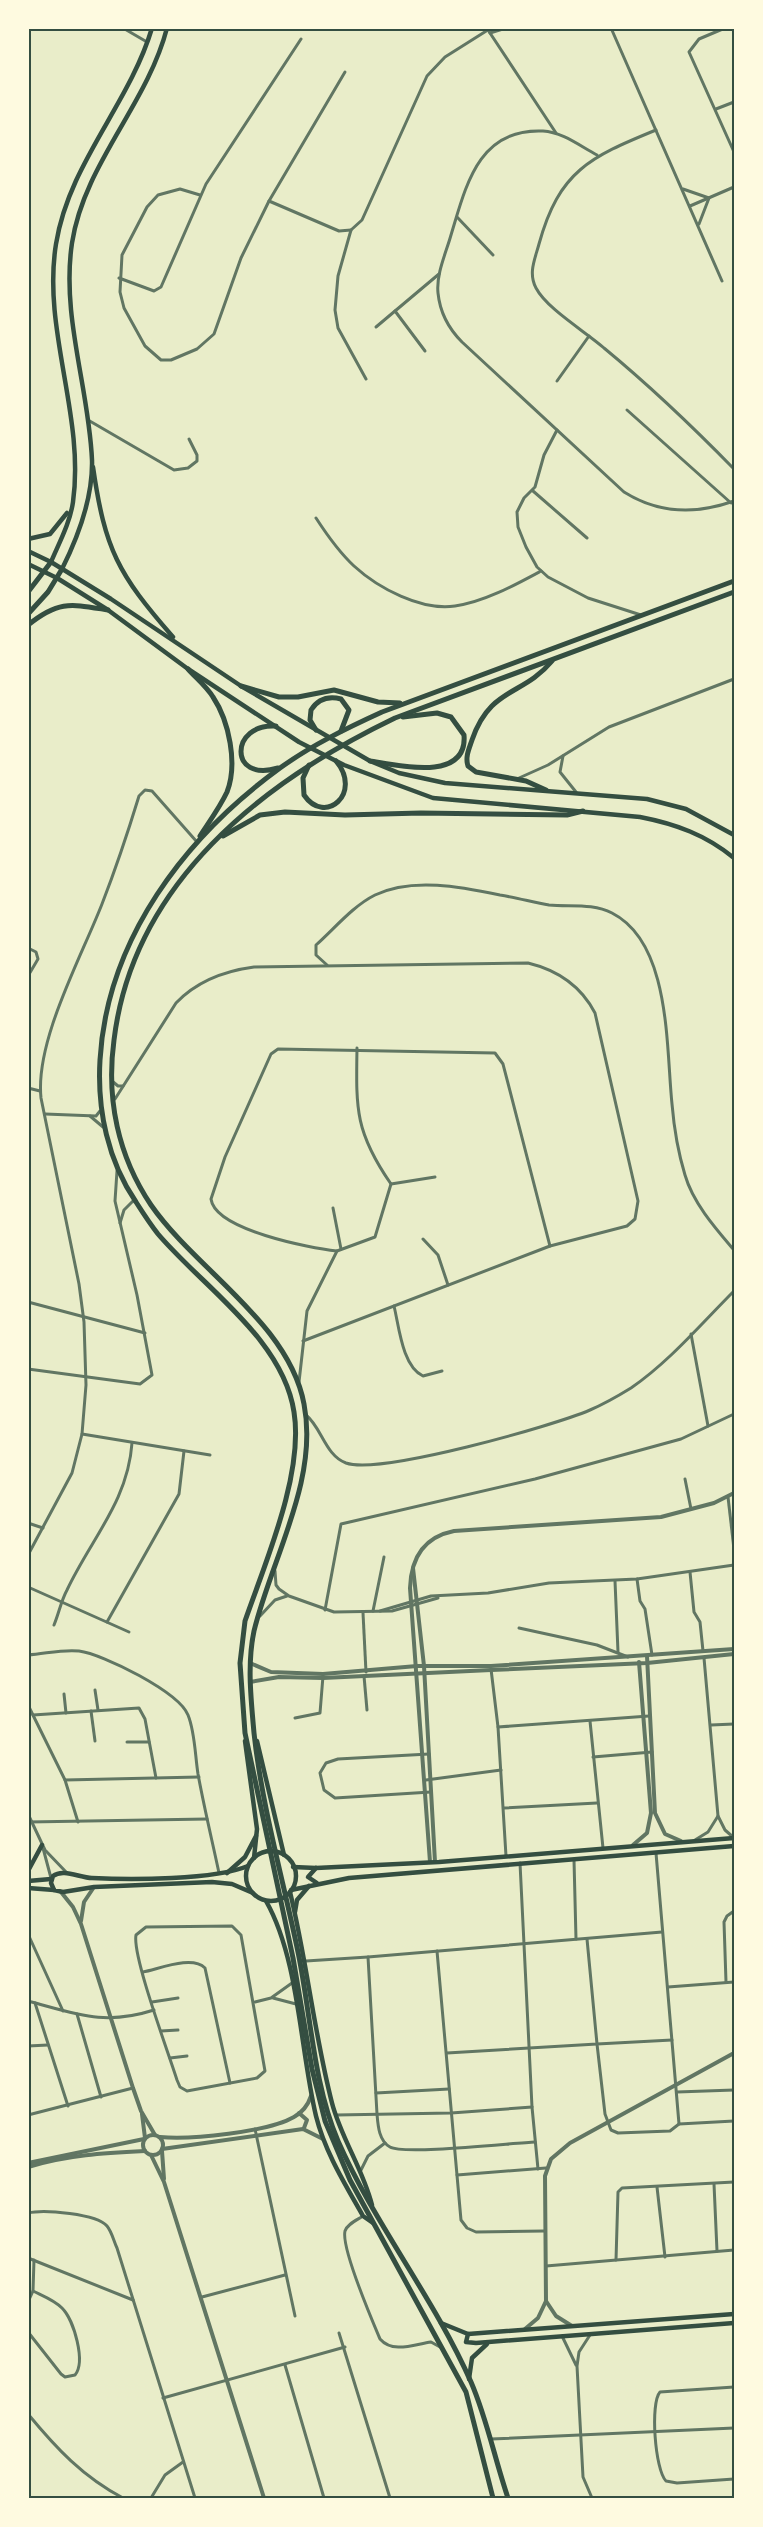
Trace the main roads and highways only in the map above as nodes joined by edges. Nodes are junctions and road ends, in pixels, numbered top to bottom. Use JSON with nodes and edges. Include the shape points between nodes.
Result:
{"nodes":[{"id":1,"x":152,"y":28,"type":"edge"},
{"id":2,"x":167,"y":28,"type":"edge"},
{"id":3,"x":92,"y":462,"type":"junction"},
{"id":4,"x":73,"y":503,"type":"junction"},
{"id":5,"x":28,"y":539,"type":"edge"},
{"id":6,"x":28,"y":551,"type":"edge"},
{"id":7,"x":51,"y":562,"type":"junction"},
{"id":8,"x":28,"y":564,"type":"edge"},
{"id":9,"x":62,"y":569,"type":"junction"},
{"id":10,"x":45,"y":572,"type":"junction"},
{"id":11,"x":57,"y":578,"type":"junction"},
{"id":12,"x":735,"y":581,"type":"edge"},
{"id":13,"x":28,"y":592,"type":"edge"},
{"id":14,"x":735,"y":592,"type":"edge"},
{"id":15,"x":108,"y":610,"type":"junction"},
{"id":16,"x":28,"y":614,"type":"edge"},
{"id":17,"x":28,"y":625,"type":"edge"},
{"id":18,"x":177,"y":641,"type":"junction"},
{"id":19,"x":553,"y":659,"type":"junction"},
{"id":20,"x":188,"y":669,"type":"junction"},
{"id":21,"x":241,"y":686,"type":"junction"},
{"id":22,"x":405,"y":702,"type":"junction"},
{"id":23,"x":395,"y":718,"type":"junction"},
{"id":24,"x":276,"y":726,"type":"junction"},
{"id":25,"x":316,"y":730,"type":"junction"},
{"id":26,"x":339,"y":732,"type":"junction"},
{"id":27,"x":336,"y":760,"type":"junction"},
{"id":28,"x":370,"y":761,"type":"junction"},
{"id":29,"x":313,"y":762,"type":"junction"},
{"id":30,"x":282,"y":767,"type":"junction"},
{"id":31,"x":546,"y":790,"type":"junction"},
{"id":32,"x":583,"y":811,"type":"junction"},
{"id":33,"x":735,"y":835,"type":"edge"},
{"id":34,"x":197,"y":842,"type":"junction"},
{"id":35,"x":212,"y":843,"type":"junction"},
{"id":36,"x":735,"y":858,"type":"edge"},
{"id":37,"x":245,"y":1733,"type":"junction"},
{"id":38,"x":255,"y":1734,"type":"junction"},
{"id":39,"x":258,"y":1784,"type":"junction"},
{"id":40,"x":275,"y":1825,"type":"junction"},
{"id":41,"x":257,"y":1829,"type":"junction"},
{"id":42,"x":256,"y":1836,"type":"junction"},
{"id":43,"x":734,"y":1838,"type":"edge"},
{"id":44,"x":43,"y":1845,"type":"road end"},
{"id":45,"x":735,"y":1846,"type":"edge"},
{"id":46,"x":284,"y":1855,"type":"junction"},
{"id":47,"x":254,"y":1858,"type":"junction"},
{"id":48,"x":248,"y":1866,"type":"junction"},
{"id":49,"x":293,"y":1867,"type":"junction"},
{"id":50,"x":316,"y":1868,"type":"junction"},
{"id":51,"x":28,"y":1871,"type":"edge"},
{"id":52,"x":229,"y":1873,"type":"junction"},
{"id":53,"x":51,"y":1878,"type":"junction"},
{"id":54,"x":28,"y":1881,"type":"edge"},
{"id":55,"x":318,"y":1883,"type":"junction"},
{"id":56,"x":232,"y":1884,"type":"junction"},
{"id":57,"x":309,"y":1885,"type":"junction"},
{"id":58,"x":28,"y":1888,"type":"edge"},
{"id":59,"x":54,"y":1890,"type":"junction"},
{"id":60,"x":291,"y":1891,"type":"junction"},
{"id":61,"x":253,"y":1893,"type":"junction"},
{"id":62,"x":266,"y":1901,"type":"junction"},
{"id":63,"x":295,"y":1912,"type":"junction"},
{"id":64,"x":277,"y":1919,"type":"junction"},
{"id":65,"x":297,"y":1921,"type":"junction"},
{"id":66,"x":296,"y":1957,"type":"junction"},
{"id":67,"x":373,"y":2207,"type":"junction"},
{"id":68,"x":373,"y":2223,"type":"junction"},
{"id":69,"x":735,"y":2314,"type":"edge"},
{"id":70,"x":439,"y":2322,"type":"junction"},
{"id":71,"x":735,"y":2323,"type":"edge"},
{"id":72,"x":468,"y":2334,"type":"junction"},
{"id":73,"x":490,"y":2343,"type":"junction"},
{"id":74,"x":470,"y":2379,"type":"junction"},
{"id":75,"x":491,"y":2499,"type":"edge"},
{"id":76,"x":508,"y":2499,"type":"edge"}],
"edges":[{"from":1,"to":4,"type":"main road","via":[[125,93],[78,174],[56,245],[55,298],[75,448]]},
{"from":2,"to":3,"type":"main road","via":[[144,88],[90,183],[75,227],[70,295]]},
{"from":3,"to":9,"type":"main road","via":[[78,533]]},
{"from":3,"to":18,"type":"main road","via":[[99,508],[112,553],[139,597]]},
{"from":4,"to":5,"type":"main road","via":[[55,531]]},
{"from":4,"to":7,"type":"main road"},
{"from":6,"to":7,"type":"main road"},
{"from":7,"to":9,"type":"main road"},
{"from":7,"to":10,"type":"highway"},
{"from":8,"to":10,"type":"main road"},
{"from":9,"to":11,"type":"highway"},
{"from":9,"to":18,"type":"main road"},
{"from":10,"to":11,"type":"main road"},
{"from":10,"to":13,"type":"highway"},
{"from":11,"to":15,"type":"main road"},
{"from":11,"to":16,"type":"highway"},
{"from":12,"to":22,"type":"highway"},
{"from":14,"to":19,"type":"highway"},
{"from":15,"to":17,"type":"highway","via":[[63,605],[47,610]]},
{"from":15,"to":20,"type":"main road"},
{"from":18,"to":21,"type":"main road"},
{"from":19,"to":23,"type":"highway"},
{"from":19,"to":31,"type":"highway","via":[[537,676],[488,708],[478,721],[467,762],[471,770],[518,779]]},
{"from":20,"to":24,"type":"main road"},
{"from":20,"to":34,"type":"highway","via":[[219,706],[231,766],[226,792]]},
{"from":21,"to":22,"type":"highway","via":[[289,698],[334,690],[378,702]]},
{"from":21,"to":25,"type":"main road"},
{"from":22,"to":26,"type":"highway"},
{"from":23,"to":28,"type":"highway","via":[[437,713],[451,717],[464,735],[463,747],[451,762],[438,766],[415,769]]},
{"from":23,"to":29,"type":"highway"},
{"from":24,"to":27,"type":"main road"},
{"from":24,"to":30,"type":"highway","via":[[251,731],[240,750],[252,770],[265,772]]},
{"from":25,"to":26,"type":"highway","via":[[310,720],[311,710],[320,701],[332,698],[341,699],[349,710]]},
{"from":25,"to":28,"type":"main road"},
{"from":26,"to":30,"type":"highway"},
{"from":27,"to":29,"type":"highway","via":[[343,771],[346,789],[339,801],[328,807],[316,806],[304,795],[303,778]]},
{"from":27,"to":32,"type":"main road","via":[[433,798]]},
{"from":28,"to":31,"type":"main road","via":[[425,780]]},
{"from":29,"to":35,"type":"highway","via":[[256,802]]},
{"from":30,"to":34,"type":"highway"},
{"from":31,"to":33,"type":"main road","via":[[669,803]]},
{"from":32,"to":35,"type":"highway","via":[[567,815],[285,812],[260,815]]},
{"from":32,"to":36,"type":"main road","via":[[665,822],[698,834]]},
{"from":34,"to":37,"type":"highway","via":[[166,879],[116,974],[101,1038],[99,1080],[101,1108],[117,1171],[134,1200],[158,1233],[268,1351],[283,1377],[294,1412],[296,1434],[283,1509],[242,1639]]},
{"from":35,"to":38,"type":"highway","via":[[166,899],[136,957],[116,1024],[111,1060],[113,1102],[124,1154],[151,1204],[167,1227],[266,1330],[299,1385],[306,1415],[303,1470],[258,1618],[250,1663]]},
{"from":37,"to":39,"type":"highway"},
{"from":37,"to":41,"type":"main road","via":[[245,1761]]},
{"from":38,"to":39,"type":"highway"},
{"from":38,"to":40,"type":"main road"},
{"from":39,"to":66,"type":"highway"},
{"from":40,"to":41,"type":"main road","via":[[268,1839],[260,1836]]},
{"from":40,"to":46,"type":"main road"},
{"from":41,"to":42,"type":"main road"},
{"from":42,"to":47,"type":"main road"},
{"from":42,"to":52,"type":"main road","via":[[247,1855]]},
{"from":43,"to":50,"type":"main road"},
{"from":44,"to":51,"type":"main road"},
{"from":45,"to":55,"type":"main road"},
{"from":46,"to":47,"type":"main road","via":[[263,1853]]},
{"from":46,"to":49,"type":"main road"},
{"from":47,"to":48,"type":"main road"},
{"from":48,"to":52,"type":"main road"},
{"from":48,"to":61,"type":"main road","via":[[248,1885]]},
{"from":49,"to":50,"type":"main road"},
{"from":49,"to":60,"type":"main road"},
{"from":50,"to":55,"type":"main road","via":[[308,1877]]},
{"from":52,"to":53,"type":"main road","via":[[91,1878],[60,1872]]},
{"from":52,"to":56,"type":"main road"},
{"from":53,"to":54,"type":"main road"},
{"from":53,"to":59,"type":"main road"},
{"from":55,"to":57,"type":"main road"},
{"from":56,"to":59,"type":"main road"},
{"from":56,"to":61,"type":"main road"},
{"from":57,"to":60,"type":"main road"},
{"from":57,"to":63,"type":"main road","via":[[297,1900]]},
{"from":58,"to":59,"type":"main road"},
{"from":60,"to":62,"type":"main road","via":[[279,1900]]},
{"from":60,"to":63,"type":"main road"},
{"from":61,"to":62,"type":"main road"},
{"from":62,"to":64,"type":"main road"},
{"from":63,"to":65,"type":"main road"},
{"from":64,"to":65,"type":"main road","via":[[281,1911],[287,1910]]},
{"from":64,"to":68,"type":"main road","via":[[324,2139],[363,2216]]},
{"from":65,"to":67,"type":"main road","via":[[335,2115]]},
{"from":66,"to":67,"type":"highway","via":[[332,2122]]},
{"from":66,"to":68,"type":"highway","via":[[312,2069],[325,2121]]},
{"from":67,"to":70,"type":"highway"},
{"from":68,"to":75,"type":"highway","via":[[466,2392]]},
{"from":69,"to":72,"type":"main road"},
{"from":70,"to":72,"type":"main road"},
{"from":70,"to":74,"type":"highway"},
{"from":71,"to":73,"type":"main road"},
{"from":72,"to":73,"type":"main road","via":[[465,2339],[469,2343]]},
{"from":73,"to":74,"type":"main road","via":[[472,2358]]},
{"from":74,"to":76,"type":"highway"}]}
